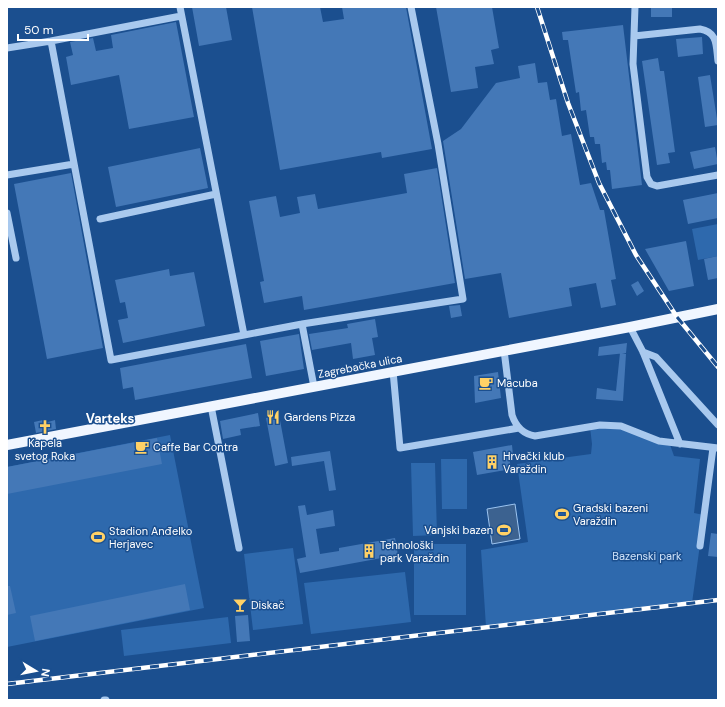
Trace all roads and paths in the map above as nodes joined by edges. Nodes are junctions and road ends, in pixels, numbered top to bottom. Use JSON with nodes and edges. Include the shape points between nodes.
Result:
{"nodes":[{"id":1,"x":180,"y":7,"type":"edge"},
{"id":2,"x":410,"y":7,"type":"edge"},
{"id":3,"x":635,"y":7,"type":"edge"},
{"id":4,"x":181,"y":16,"type":"junction"},
{"id":5,"x":634,"y":36,"type":"junction"},
{"id":6,"x":51,"y":41,"type":"junction"},
{"id":7,"x":7,"y":48,"type":"edge"},
{"id":8,"x":718,"y":61,"type":"edge"},
{"id":9,"x":74,"y":164,"type":"junction"},
{"id":10,"x":7,"y":175,"type":"edge"},
{"id":11,"x":718,"y":175,"type":"edge"},
{"id":12,"x":216,"y":194,"type":"junction"},
{"id":13,"x":7,"y":213,"type":"edge"},
{"id":14,"x":100,"y":219,"type":"dead end"},
{"id":15,"x":16,"y":258,"type":"dead end"},
{"id":16,"x":718,"y":309,"type":"edge"},
{"id":17,"x":302,"y":324,"type":"junction"},
{"id":18,"x":630,"y":327,"type":"junction"},
{"id":19,"x":244,"y":335,"type":"junction"},
{"id":20,"x":504,"y":350,"type":"junction"},
{"id":21,"x":643,"y":352,"type":"junction"},
{"id":22,"x":393,"y":371,"type":"junction"},
{"id":23,"x":314,"y":387,"type":"junction"},
{"id":24,"x":211,"y":406,"type":"junction"},
{"id":25,"x":718,"y":424,"type":"edge"},
{"id":26,"x":519,"y":428,"type":"junction"},
{"id":27,"x":680,"y":444,"type":"junction"},
{"id":28,"x":7,"y":445,"type":"edge"},
{"id":29,"x":715,"y":448,"type":"edge"},
{"id":30,"x":700,"y":546,"type":"dead end"},
{"id":31,"x":239,"y":548,"type":"dead end"}],
"edges":[{"from":1,"to":4,"type":"street"},
{"from":2,"to":17,"type":"street","via":[[438,144],[463,298]]},
{"from":3,"to":5,"type":"street"},
{"from":4,"to":6,"type":"street"},
{"from":4,"to":12,"type":"street"},
{"from":5,"to":8,"type":"street","via":[[707,30],[714,35]]},
{"from":5,"to":11,"type":"street","via":[[633,64],[647,177],[651,184],[657,186]]},
{"from":6,"to":7,"type":"street"},
{"from":6,"to":9,"type":"street"},
{"from":9,"to":10,"type":"street"},
{"from":9,"to":19,"type":"street","via":[[111,360]]},
{"from":12,"to":14,"type":"street"},
{"from":12,"to":19,"type":"street"},
{"from":13,"to":15,"type":"street"},
{"from":16,"to":18,"type":"main road","name":"Zagrebačka ulica"},
{"from":17,"to":19,"type":"street"},
{"from":17,"to":23,"type":"street"},
{"from":18,"to":20,"type":"main road","name":"Zagrebačka ulica"},
{"from":18,"to":21,"type":"street"},
{"from":20,"to":22,"type":"main road","name":"Zagrebačka ulica"},
{"from":20,"to":26,"type":"street","via":[[512,415]]},
{"from":21,"to":25,"type":"street","via":[[656,357]]},
{"from":21,"to":27,"type":"street"},
{"from":22,"to":23,"type":"main road","name":"Zagrebačka ulica"},
{"from":22,"to":26,"type":"street","via":[[400,448]]},
{"from":23,"to":24,"type":"main road","name":"Zagrebačka ulica"},
{"from":24,"to":28,"type":"main road","name":"Zagrebačka ulica"},
{"from":24,"to":31,"type":"street"},
{"from":26,"to":27,"type":"street","via":[[535,436],[600,425],[621,426],[660,441]]},
{"from":27,"to":29,"type":"street"},
{"from":29,"to":30,"type":"street"}]}
